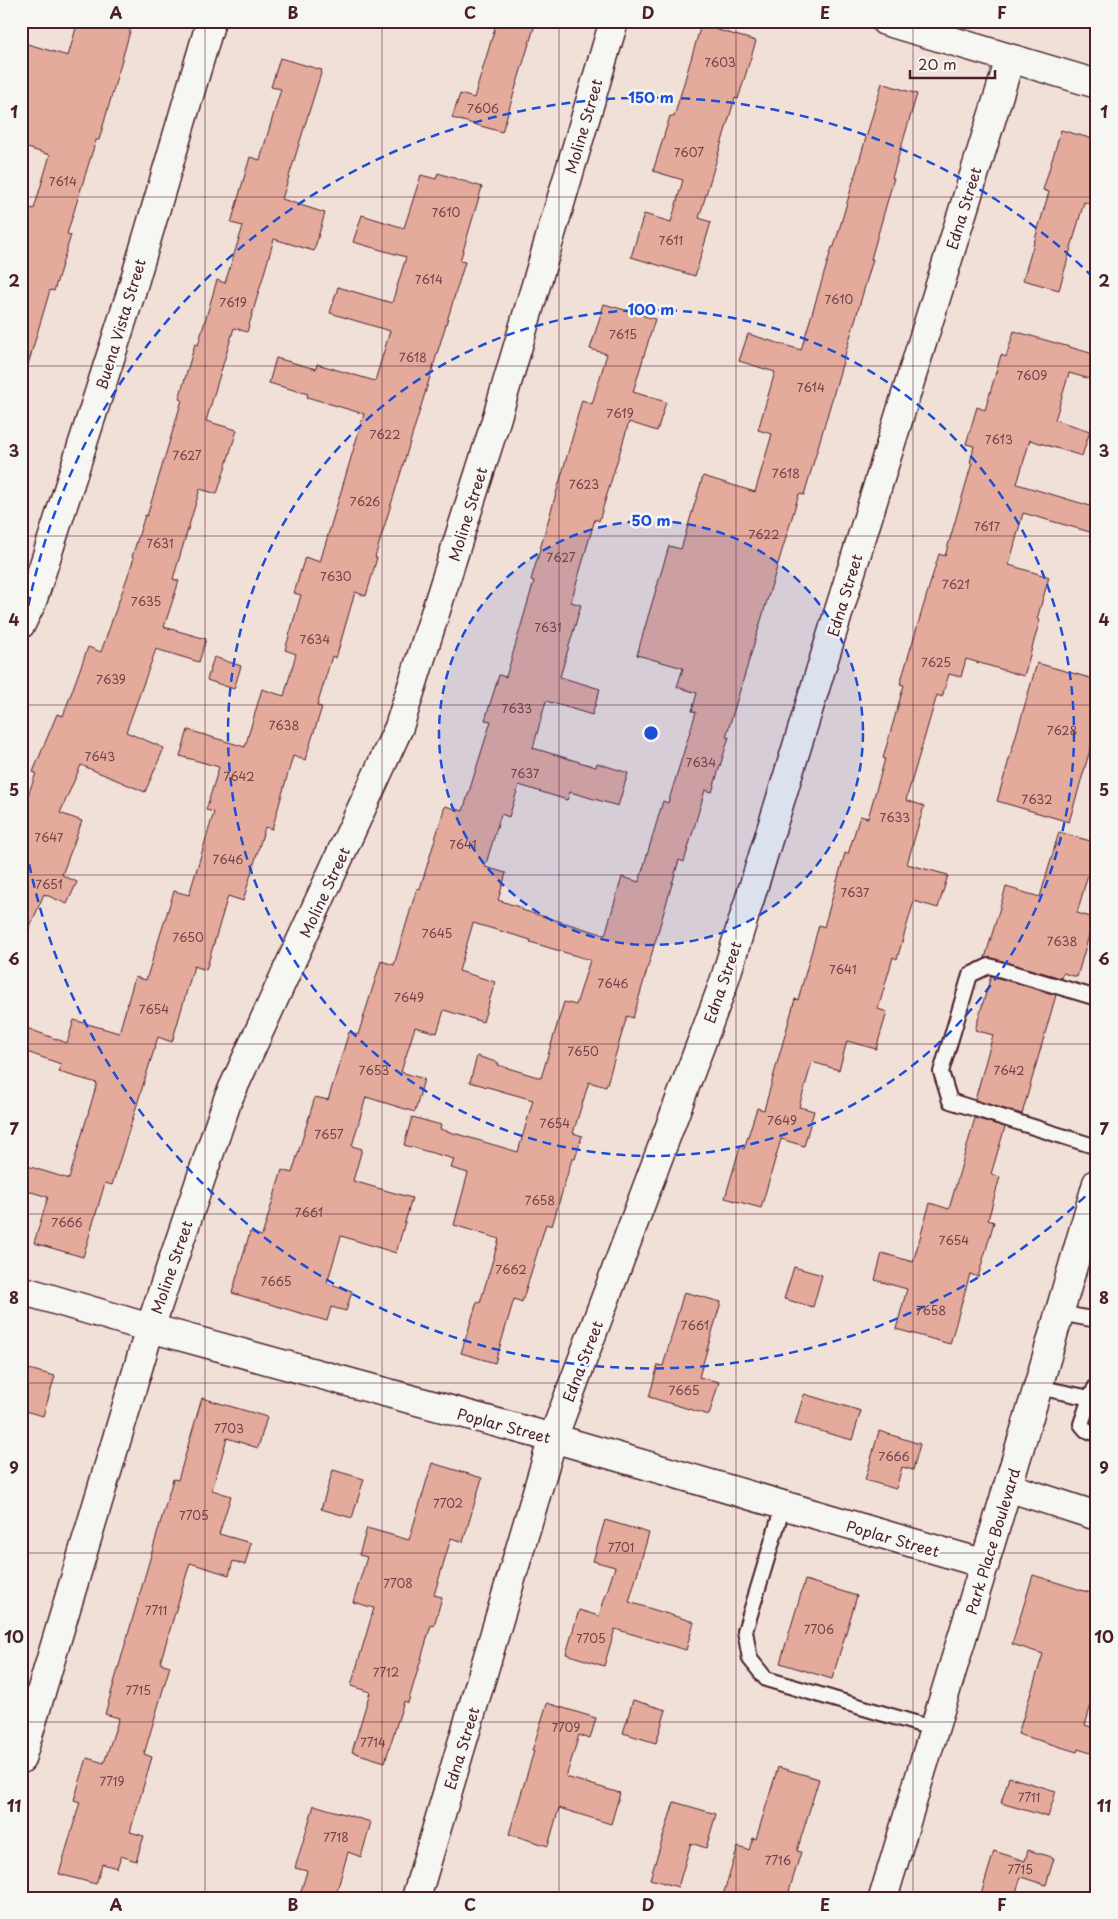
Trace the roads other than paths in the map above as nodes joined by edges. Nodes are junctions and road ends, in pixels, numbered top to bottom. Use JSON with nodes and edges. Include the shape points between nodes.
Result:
{"nodes":[{"id":1,"x":211,"y":21,"type":"edge"},
{"id":2,"x":614,"y":21,"type":"edge"},
{"id":3,"x":885,"y":21,"type":"edge"},
{"id":4,"x":1010,"y":59,"type":"junction"},
{"id":5,"x":1097,"y":84,"type":"edge"},
{"id":6,"x":21,"y":624,"type":"edge"},
{"id":7,"x":1097,"y":998,"type":"edge"},
{"id":8,"x":1097,"y":1147,"type":"edge"},
{"id":9,"x":1097,"y":1184,"type":"edge"},
{"id":10,"x":1088,"y":1246,"type":"edge"},
{"id":11,"x":21,"y":1290,"type":"edge"},
{"id":12,"x":1059,"y":1312,"type":"junction"},
{"id":13,"x":1097,"y":1320,"type":"edge"},
{"id":14,"x":150,"y":1328,"type":"junction"},
{"id":15,"x":1097,"y":1384,"type":"edge"},
{"id":16,"x":1038,"y":1387,"type":"junction"},
{"id":17,"x":1090,"y":1398,"type":"junction"},
{"id":18,"x":1097,"y":1434,"type":"edge"},
{"id":19,"x":553,"y":1438,"type":"junction"},
{"id":20,"x":1008,"y":1487,"type":"junction"},
{"id":21,"x":783,"y":1506,"type":"junction"},
{"id":22,"x":1097,"y":1516,"type":"edge"},
{"id":23,"x":985,"y":1564,"type":"junction"},
{"id":24,"x":935,"y":1729,"type":"junction"},
{"id":25,"x":21,"y":1759,"type":"edge"},
{"id":26,"x":416,"y":1898,"type":"edge"},
{"id":27,"x":883,"y":1898,"type":"edge"}],
"edges":[{"from":1,"to":6,"type":"street","name":"Buena Vista Street","via":[[130,296],[32,602]]},
{"from":2,"to":14,"type":"street","name":"Moline Street","via":[[497,418],[399,727],[228,1099]]},
{"from":3,"to":4,"type":"street"},
{"from":4,"to":5,"type":"street"},
{"from":4,"to":19,"type":"street","name":"Edna Street","via":[[722,985]]},
{"from":7,"to":8,"type":"lane","via":[[989,966],[970,975],[941,1072],[950,1101]]},
{"from":9,"to":10,"type":"street","name":"Park Place Boulevard"},
{"from":10,"to":12,"type":"street","name":"Park Place Boulevard"},
{"from":11,"to":14,"type":"street","name":"Poplar Street"},
{"from":12,"to":13,"type":"lane"},
{"from":12,"to":16,"type":"street","name":"Park Place Boulevard"},
{"from":14,"to":19,"type":"street","name":"Poplar Street"},
{"from":14,"to":25,"type":"street","name":"Moline Street"},
{"from":15,"to":17,"type":"lane"},
{"from":16,"to":17,"type":"lane"},
{"from":16,"to":20,"type":"street","name":"Park Place Boulevard"},
{"from":17,"to":18,"type":"lane","via":[[1081,1424]]},
{"from":19,"to":21,"type":"street","name":"Poplar Street"},
{"from":19,"to":26,"type":"street","name":"Edna Street"},
{"from":20,"to":22,"type":"street"},
{"from":20,"to":23,"type":"street","name":"Park Place Boulevard"},
{"from":21,"to":23,"type":"street","name":"Poplar Street"},
{"from":21,"to":24,"type":"lane","via":[[745,1631],[750,1659],[766,1679]]},
{"from":23,"to":24,"type":"street","name":"Park Place Boulevard"},
{"from":24,"to":27,"type":"street","name":"Park Place Boulevard"}]}
